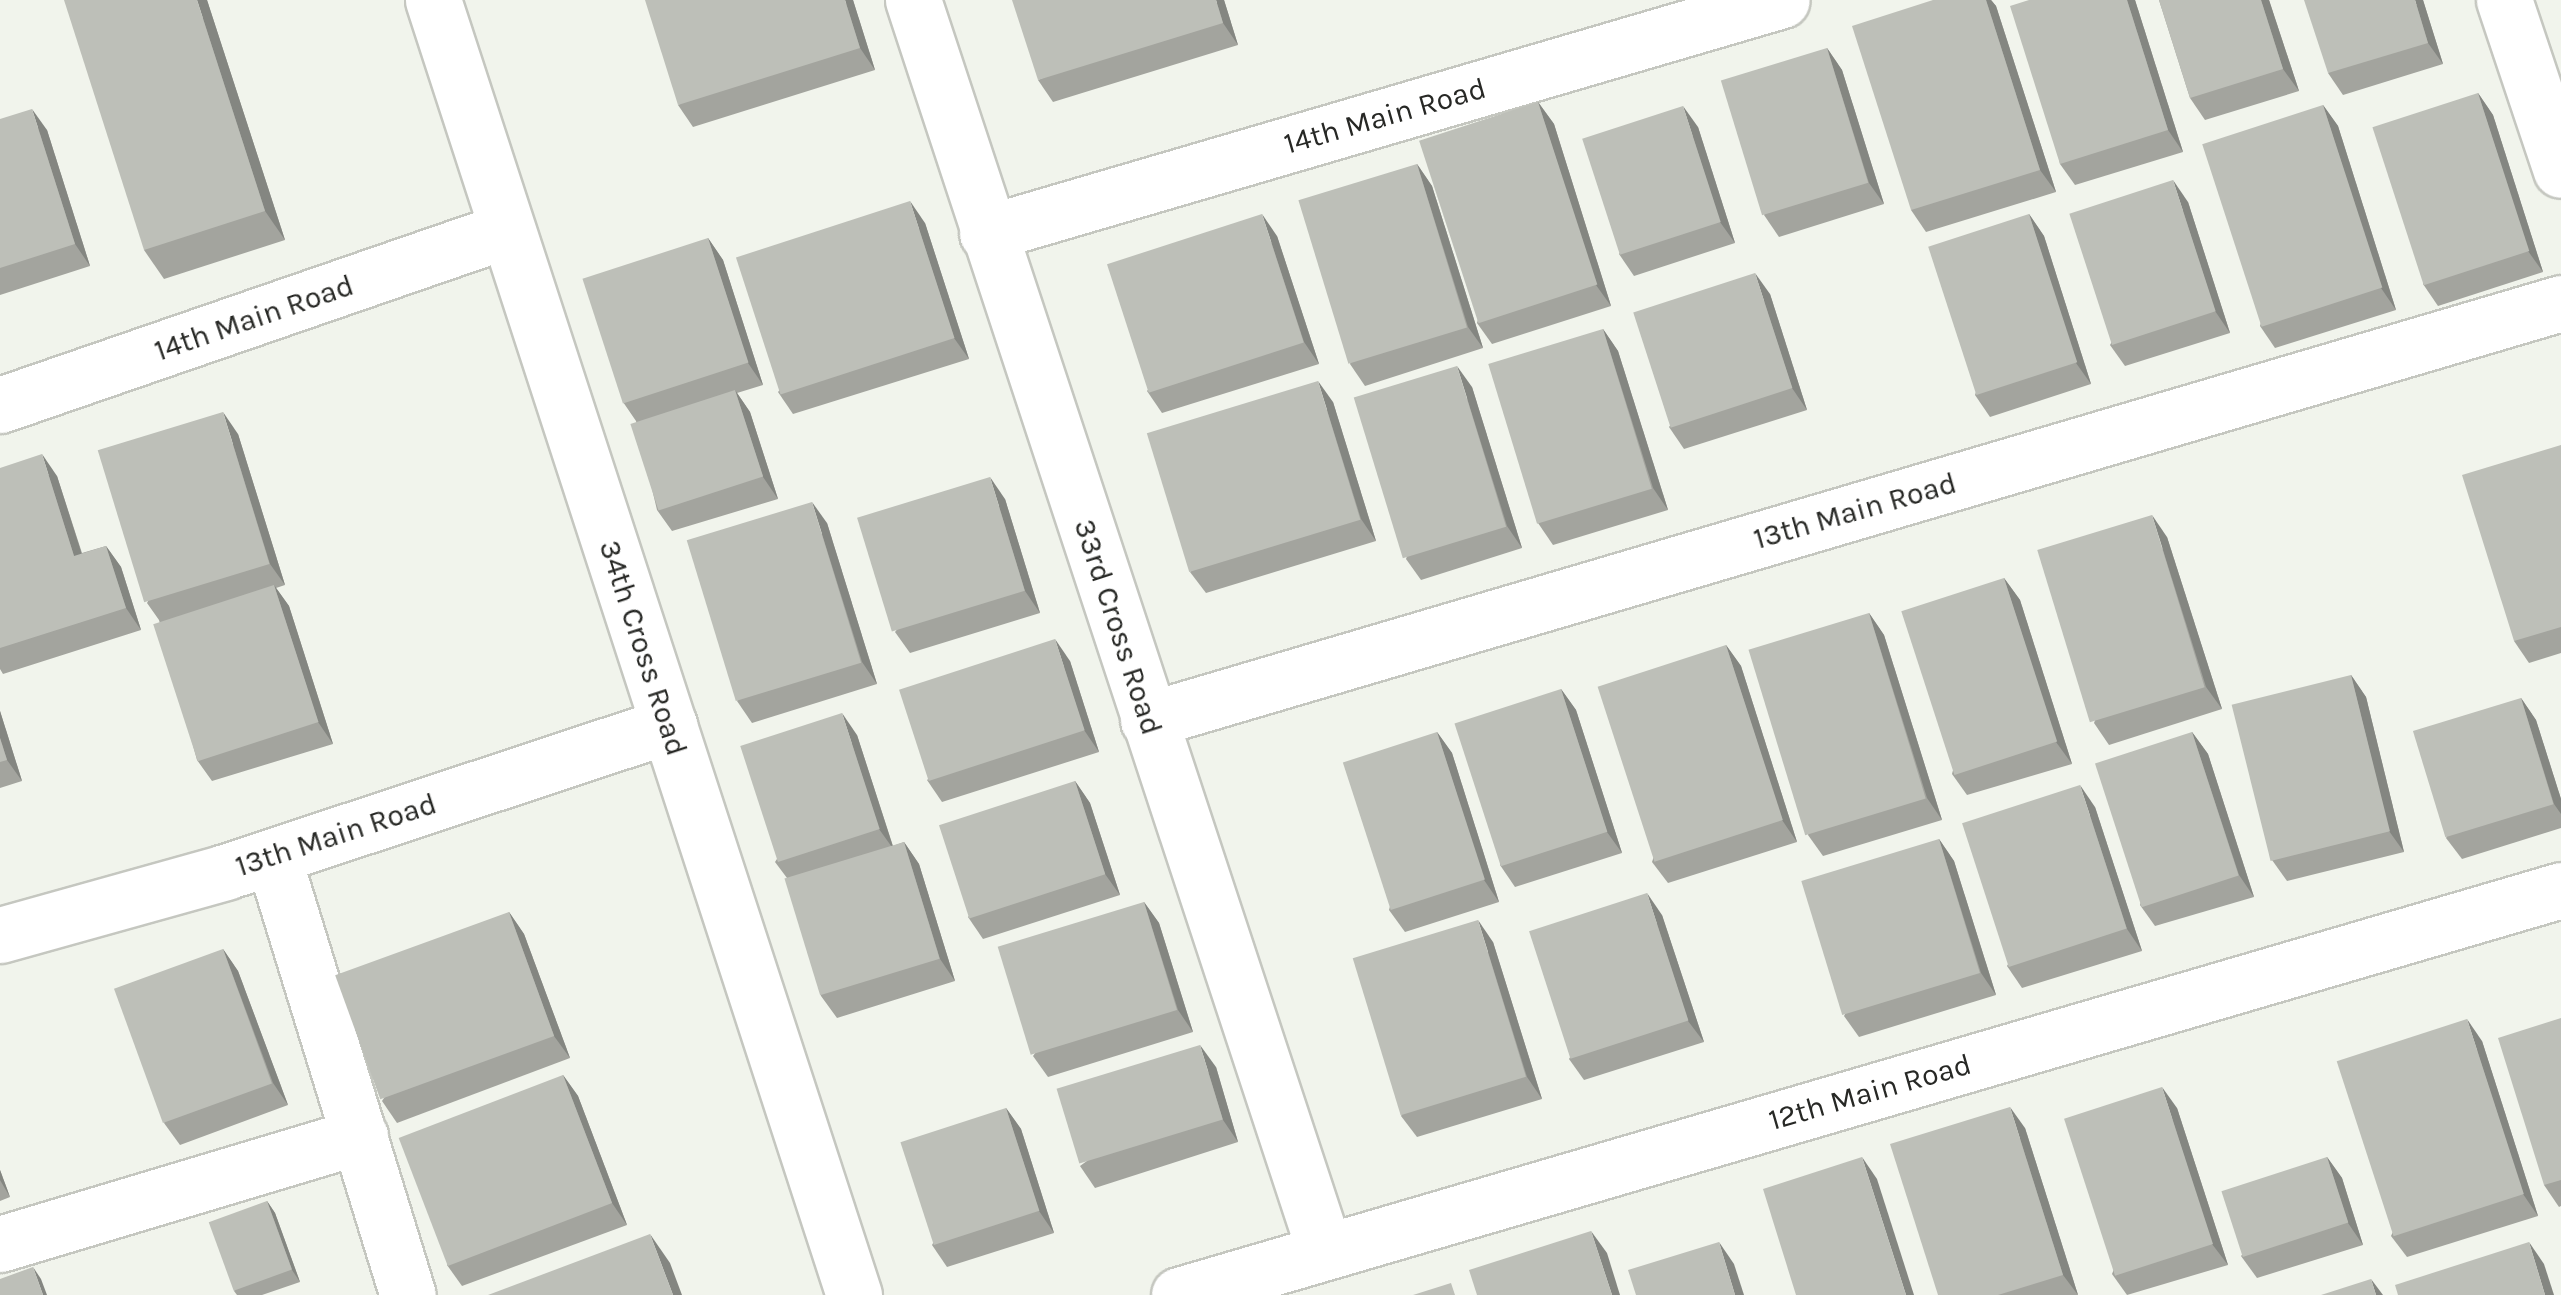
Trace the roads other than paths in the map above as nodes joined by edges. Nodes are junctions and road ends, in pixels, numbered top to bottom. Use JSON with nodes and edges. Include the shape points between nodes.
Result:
{"nodes":[{"id":1,"x":433,"y":0,"type":"edge"},
{"id":2,"x":914,"y":0,"type":"edge"},
{"id":3,"x":1782,"y":0,"type":"edge"},
{"id":4,"x":2504,"y":0,"type":"edge"},
{"id":5,"x":2561,"y":170,"type":"edge"},
{"id":6,"x":508,"y":230,"type":"junction"},
{"id":7,"x":987,"y":233,"type":"junction"},
{"id":8,"x":2561,"y":303,"type":"edge"},
{"id":9,"x":0,"y":405,"type":"edge"},
{"id":10,"x":1148,"y":720,"type":"junction"},
{"id":11,"x":669,"y":725,"type":"junction"},
{"id":12,"x":273,"y":857,"type":"junction"},
{"id":13,"x":2561,"y":890,"type":"edge"},
{"id":14,"x":0,"y":935,"type":"edge"},
{"id":15,"x":360,"y":1136,"type":"junction"},
{"id":16,"x":0,"y":1244,"type":"edge"},
{"id":17,"x":1324,"y":1252,"type":"junction"},
{"id":18,"x":408,"y":1295,"type":"edge"},
{"id":19,"x":854,"y":1295,"type":"edge"},
{"id":20,"x":1179,"y":1295,"type":"edge"}],
"edges":[{"from":1,"to":6,"type":"street","name":"34th Cross Road"},
{"from":2,"to":7,"type":"street","name":"33rd Cross Road"},
{"from":3,"to":7,"type":"street","name":"14th Main Road"},
{"from":4,"to":5,"type":"street"},
{"from":6,"to":9,"type":"street","name":"14th Main Road"},
{"from":6,"to":11,"type":"street","name":"34th Cross Road"},
{"from":7,"to":10,"type":"street","name":"33rd Cross Road"},
{"from":8,"to":10,"type":"street","name":"13th Main Road"},
{"from":10,"to":17,"type":"street","name":"33rd Cross Road"},
{"from":11,"to":12,"type":"street","name":"13th Main Road"},
{"from":11,"to":19,"type":"street","name":"34th Cross Road"},
{"from":12,"to":14,"type":"street","name":"13th Main Road"},
{"from":12,"to":15,"type":"street"},
{"from":13,"to":17,"type":"street","name":"12th Main Road"},
{"from":15,"to":16,"type":"street"},
{"from":15,"to":18,"type":"street"},
{"from":17,"to":20,"type":"street","name":"12th Main Road"}]}
